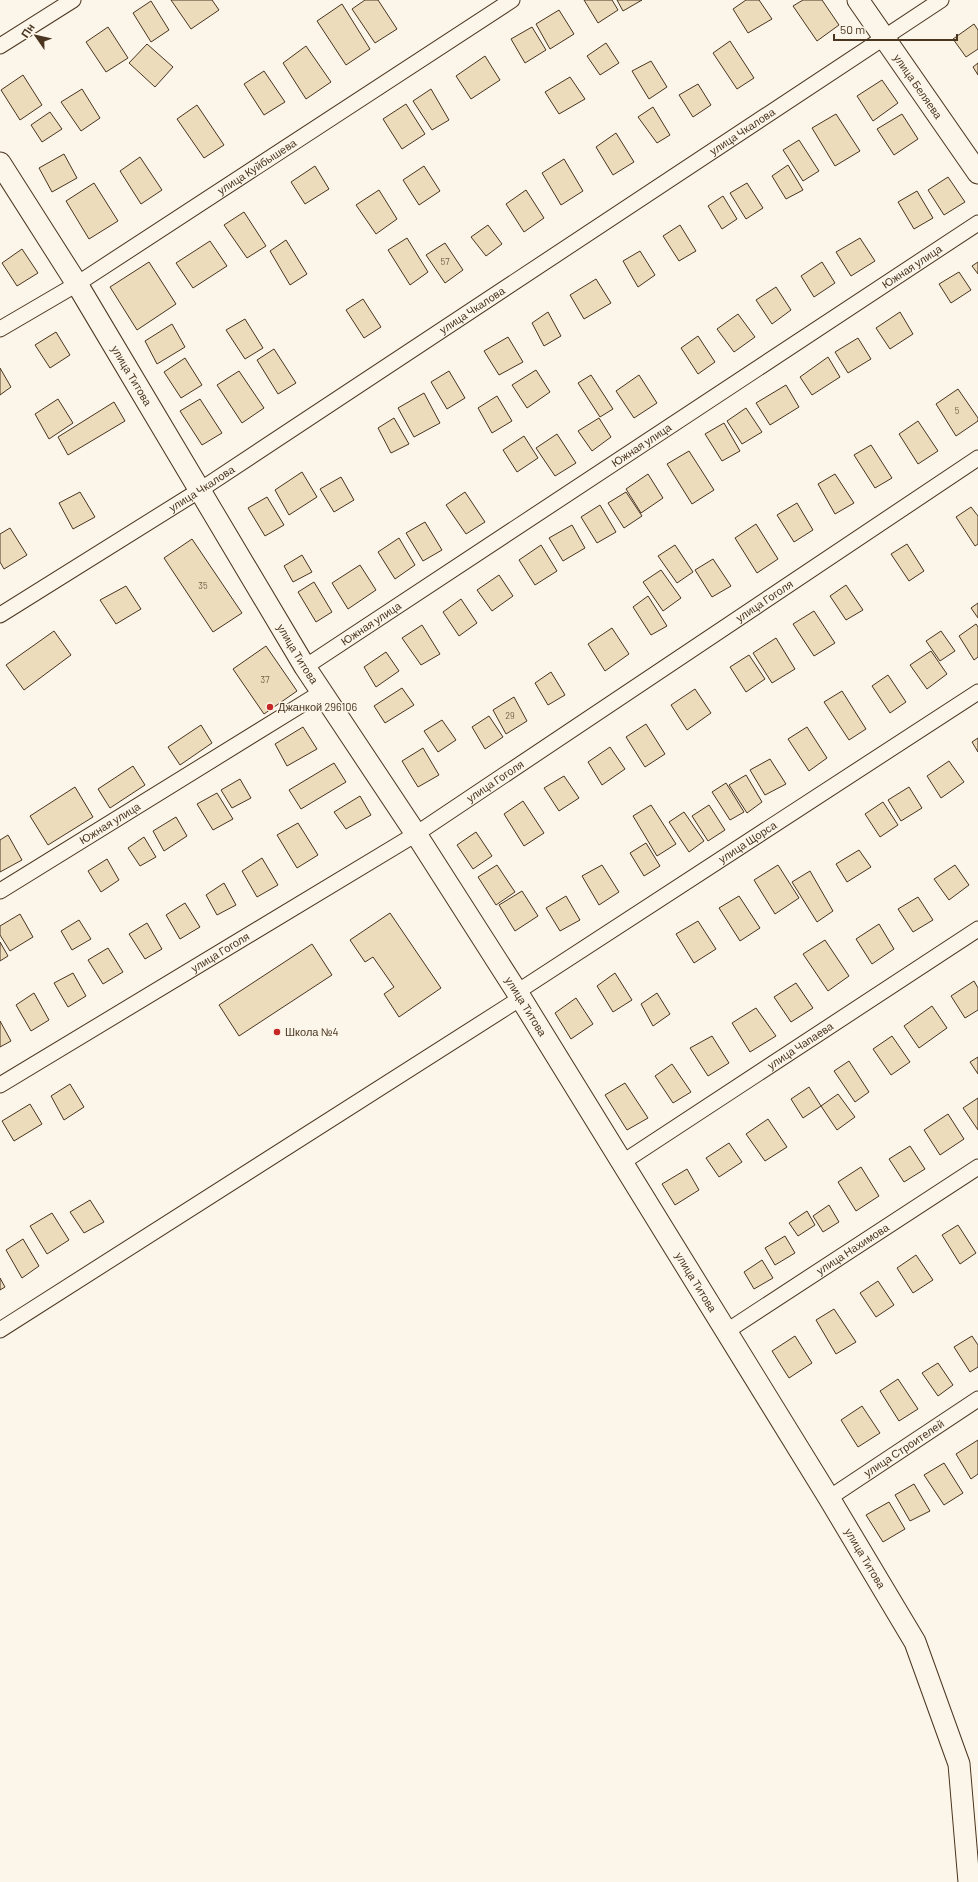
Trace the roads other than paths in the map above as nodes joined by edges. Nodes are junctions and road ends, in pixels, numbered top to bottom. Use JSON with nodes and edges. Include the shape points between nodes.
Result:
{"nodes":[{"id":1,"x":73,"y":0,"type":"edge"},
{"id":2,"x":512,"y":0,"type":"edge"},
{"id":3,"x":858,"y":0,"type":"edge"},
{"id":4,"x":941,"y":0,"type":"edge"},
{"id":5,"x":885,"y":37,"type":"junction"},
{"id":6,"x":0,"y":46,"type":"edge"},
{"id":7,"x":0,"y":163,"type":"edge"},
{"id":8,"x":978,"y":173,"type":"edge"},
{"id":9,"x":978,"y":223,"type":"edge"},
{"id":10,"x":77,"y":284,"type":"junction"},
{"id":11,"x":0,"y":329,"type":"edge"},
{"id":12,"x":978,"y":458,"type":"edge"},
{"id":13,"x":200,"y":490,"type":"junction"},
{"id":14,"x":0,"y":616,"type":"edge"},
{"id":15,"x":305,"y":667,"type":"junction"},
{"id":16,"x":322,"y":692,"type":"junction"},
{"id":17,"x":978,"y":692,"type":"edge"},
{"id":18,"x":416,"y":834,"type":"junction"},
{"id":19,"x":0,"y":892,"type":"edge"},
{"id":20,"x":978,"y":929,"type":"edge"},
{"id":21,"x":519,"y":995,"type":"junction"},
{"id":22,"x":0,"y":1085,"type":"edge"},
{"id":23,"x":623,"y":1162,"type":"junction"},
{"id":24,"x":978,"y":1167,"type":"edge"},
{"id":25,"x":0,"y":1330,"type":"edge"},
{"id":26,"x":727,"y":1331,"type":"junction"},
{"id":27,"x":978,"y":1399,"type":"edge"},
{"id":28,"x":829,"y":1498,"type":"junction"},
{"id":29,"x":969,"y":1882,"type":"edge"}],
"edges":[{"from":1,"to":6,"type":"street"},
{"from":2,"to":10,"type":"street","name":"улица Куйбышева"},
{"from":3,"to":5,"type":"main road","name":"улица Беляева"},
{"from":4,"to":5,"type":"street","name":"улица Чкалова"},
{"from":5,"to":8,"type":"main road","name":"улица Беляева"},
{"from":5,"to":13,"type":"street","name":"улица Чкалова"},
{"from":7,"to":10,"type":"main road","name":"улица Титова"},
{"from":9,"to":15,"type":"street","name":"Южная улица"},
{"from":10,"to":11,"type":"street","name":"улица Куйбышева"},
{"from":10,"to":13,"type":"main road","name":"улица Титова"},
{"from":12,"to":18,"type":"street","name":"улица Гоголя"},
{"from":13,"to":14,"type":"street","name":"улица Чкалова"},
{"from":13,"to":15,"type":"main road","name":"улица Титова"},
{"from":15,"to":16,"type":"main road","name":"улица Титова"},
{"from":16,"to":18,"type":"main road","name":"улица Титова"},
{"from":16,"to":19,"type":"street","name":"Южная улица"},
{"from":17,"to":21,"type":"street","name":"улица Щорса"},
{"from":18,"to":21,"type":"main road","name":"улица Титова"},
{"from":18,"to":22,"type":"street","name":"улица Гоголя"},
{"from":20,"to":23,"type":"street","name":"улица Чапаева"},
{"from":21,"to":23,"type":"main road","name":"улица Титова"},
{"from":21,"to":25,"type":"street","name":"улица Щорса"},
{"from":23,"to":26,"type":"main road","name":"улица Титова"},
{"from":24,"to":26,"type":"street","name":"улица Нахимова"},
{"from":26,"to":28,"type":"main road","name":"улица Титова"},
{"from":27,"to":28,"type":"street","name":"улица Строителей"},
{"from":28,"to":29,"type":"main road","name":"улица Титова","via":[[915,1642],[959,1764]]}]}
